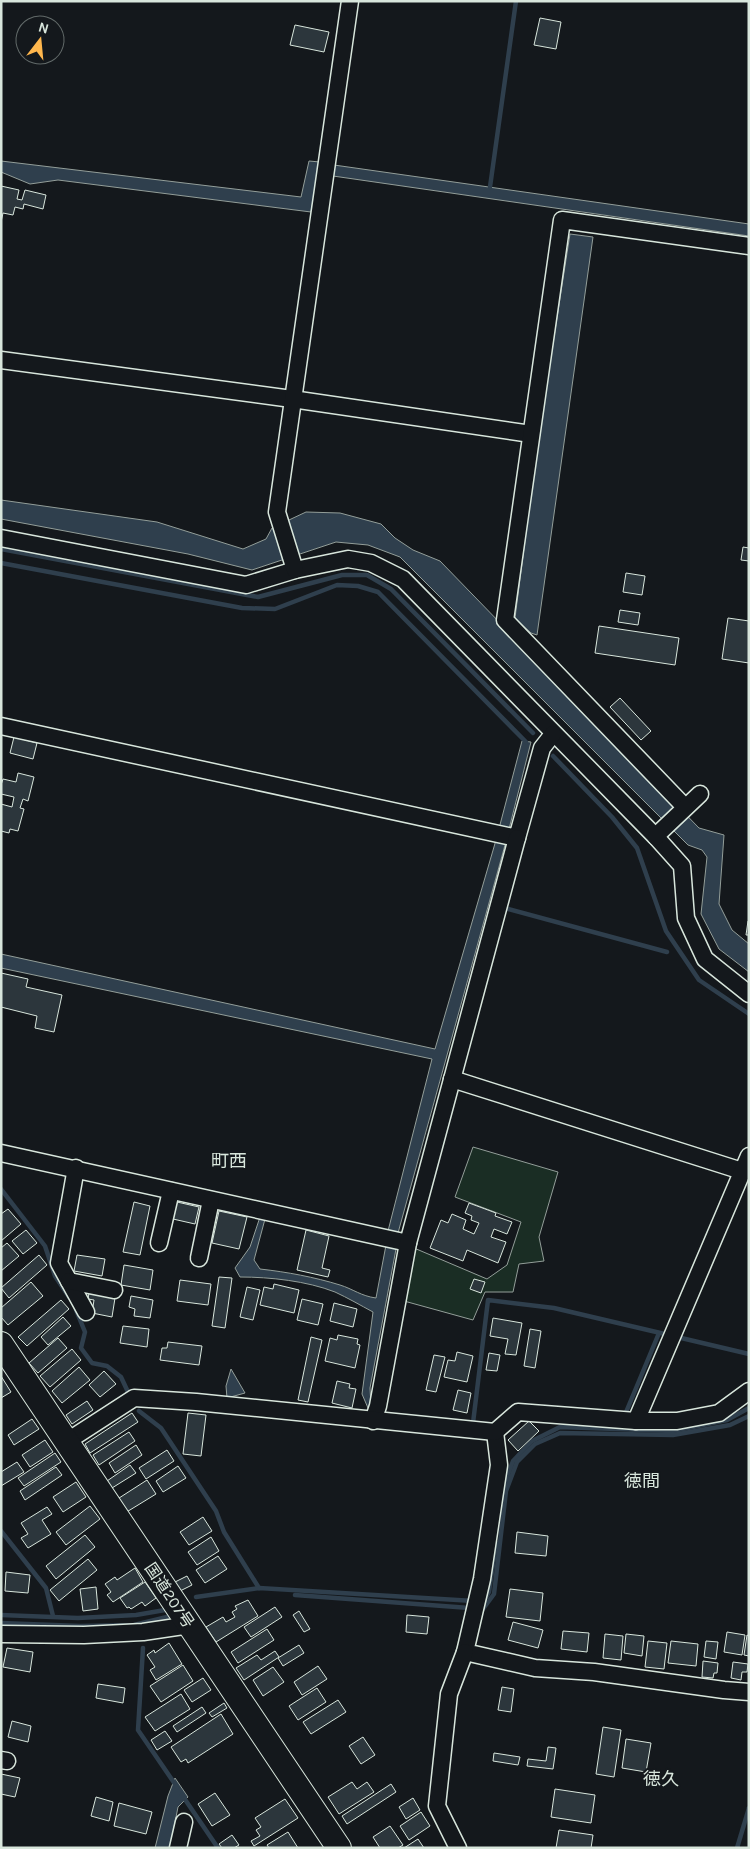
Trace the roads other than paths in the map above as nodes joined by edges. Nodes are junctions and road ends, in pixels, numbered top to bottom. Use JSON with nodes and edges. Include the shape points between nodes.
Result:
{"nodes":[{"id":1,"x":350,"y":1,"type":"edge"},
{"id":2,"x":749,"y":246,"type":"edge"},
{"id":3,"x":1,"y":360,"type":"edge"},
{"id":4,"x":292,"y":399,"type":"junction"},
{"id":5,"x":531,"y":434,"type":"junction"},
{"id":6,"x":1,"y":538,"type":"edge"},
{"id":7,"x":295,"y":570,"type":"junction"},
{"id":8,"x":1,"y":726,"type":"edge"},
{"id":9,"x":553,"y":734,"type":"junction"},
{"id":10,"x":700,"y":794,"type":"dead end"},
{"id":11,"x":685,"y":808,"type":"junction"},
{"id":12,"x":658,"y":834,"type":"junction"},
{"id":13,"x":514,"y":837,"type":"junction"},
{"id":14,"x":749,"y":994,"type":"edge"},
{"id":15,"x":452,"y":1079,"type":"junction"},
{"id":16,"x":1,"y":1153,"type":"edge"},
{"id":17,"x":746,"y":1163,"type":"edge"},
{"id":18,"x":76,"y":1168,"type":"junction"},
{"id":19,"x":171,"y":1190,"type":"junction"},
{"id":20,"x":211,"y":1200,"type":"junction"},
{"id":21,"x":397,"y":1241,"type":"junction"},
{"id":22,"x":159,"y":1243,"type":"dead end"},
{"id":23,"x":199,"y":1258,"type":"dead end"},
{"id":24,"x":69,"y":1281,"type":"junction"},
{"id":25,"x":114,"y":1290,"type":"dead end"},
{"id":26,"x":86,"y":1312,"type":"dead end"},
{"id":27,"x":1,"y":1344,"type":"edge"},
{"id":28,"x":749,"y":1391,"type":"edge"},
{"id":29,"x":376,"y":1413,"type":"junction"},
{"id":30,"x":626,"y":1420,"type":"junction"},
{"id":31,"x":495,"y":1432,"type":"junction"},
{"id":32,"x":66,"y":1442,"type":"junction"},
{"id":33,"x":190,"y":1625,"type":"junction"},
{"id":34,"x":1,"y":1634,"type":"edge"},
{"id":35,"x":465,"y":1652,"type":"junction"},
{"id":36,"x":749,"y":1692,"type":"edge"},
{"id":37,"x":184,"y":1822,"type":"dead end"},
{"id":38,"x":178,"y":1848,"type":"edge"},
{"id":39,"x":339,"y":1848,"type":"edge"},
{"id":40,"x":458,"y":1848,"type":"edge"}],
"edges":[{"from":1,"to":4,"type":"street"},
{"from":2,"to":5,"type":"street","via":[[562,220]]},
{"from":3,"to":4,"type":"street"},
{"from":4,"to":5,"type":"street"},
{"from":4,"to":7,"type":"street","via":[[277,512]]},
{"from":5,"to":11,"type":"street","via":[[505,620]]},
{"from":6,"to":7,"type":"street","via":[[246,585]]},
{"from":7,"to":9,"type":"street","via":[[348,559],[371,563],[402,579]]},
{"from":8,"to":13,"type":"street"},
{"from":9,"to":12,"type":"street"},
{"from":9,"to":13,"type":"street","via":[[542,748]]},
{"from":10,"to":11,"type":"street"},
{"from":11,"to":12,"type":"street"},
{"from":12,"to":14,"type":"street","via":[[682,866],[686,918],[705,959]]},
{"from":13,"to":15,"type":"street"},
{"from":15,"to":17,"type":"street"},
{"from":15,"to":21,"type":"street"},
{"from":16,"to":18,"type":"street"},
{"from":17,"to":30,"type":"street","via":[[672,1336]]},
{"from":18,"to":19,"type":"street"},
{"from":18,"to":24,"type":"street","via":[[59,1262]]},
{"from":19,"to":20,"type":"street"},
{"from":19,"to":22,"type":"street"},
{"from":20,"to":21,"type":"street"},
{"from":20,"to":23,"type":"street"},
{"from":21,"to":29,"type":"street"},
{"from":24,"to":25,"type":"street"},
{"from":24,"to":26,"type":"street"},
{"from":27,"to":32,"type":"highway","name":"国道207号"},
{"from":28,"to":30,"type":"street","via":[[720,1413],[677,1421]]},
{"from":29,"to":31,"type":"street"},
{"from":29,"to":32,"type":"street","via":[[134,1398]]},
{"from":30,"to":31,"type":"street","via":[[518,1412]]},
{"from":31,"to":35,"type":"street","via":[[499,1464],[482,1579]]},
{"from":32,"to":33,"type":"highway","name":"国道207号"},
{"from":33,"to":34,"type":"street","via":[[143,1632],[84,1635]]},
{"from":33,"to":39,"type":"highway","name":"国道207号"},
{"from":35,"to":36,"type":"street","via":[[535,1668],[594,1672]]},
{"from":35,"to":40,"type":"street","via":[[449,1694],[437,1806]]},
{"from":37,"to":38,"type":"street"}]}
